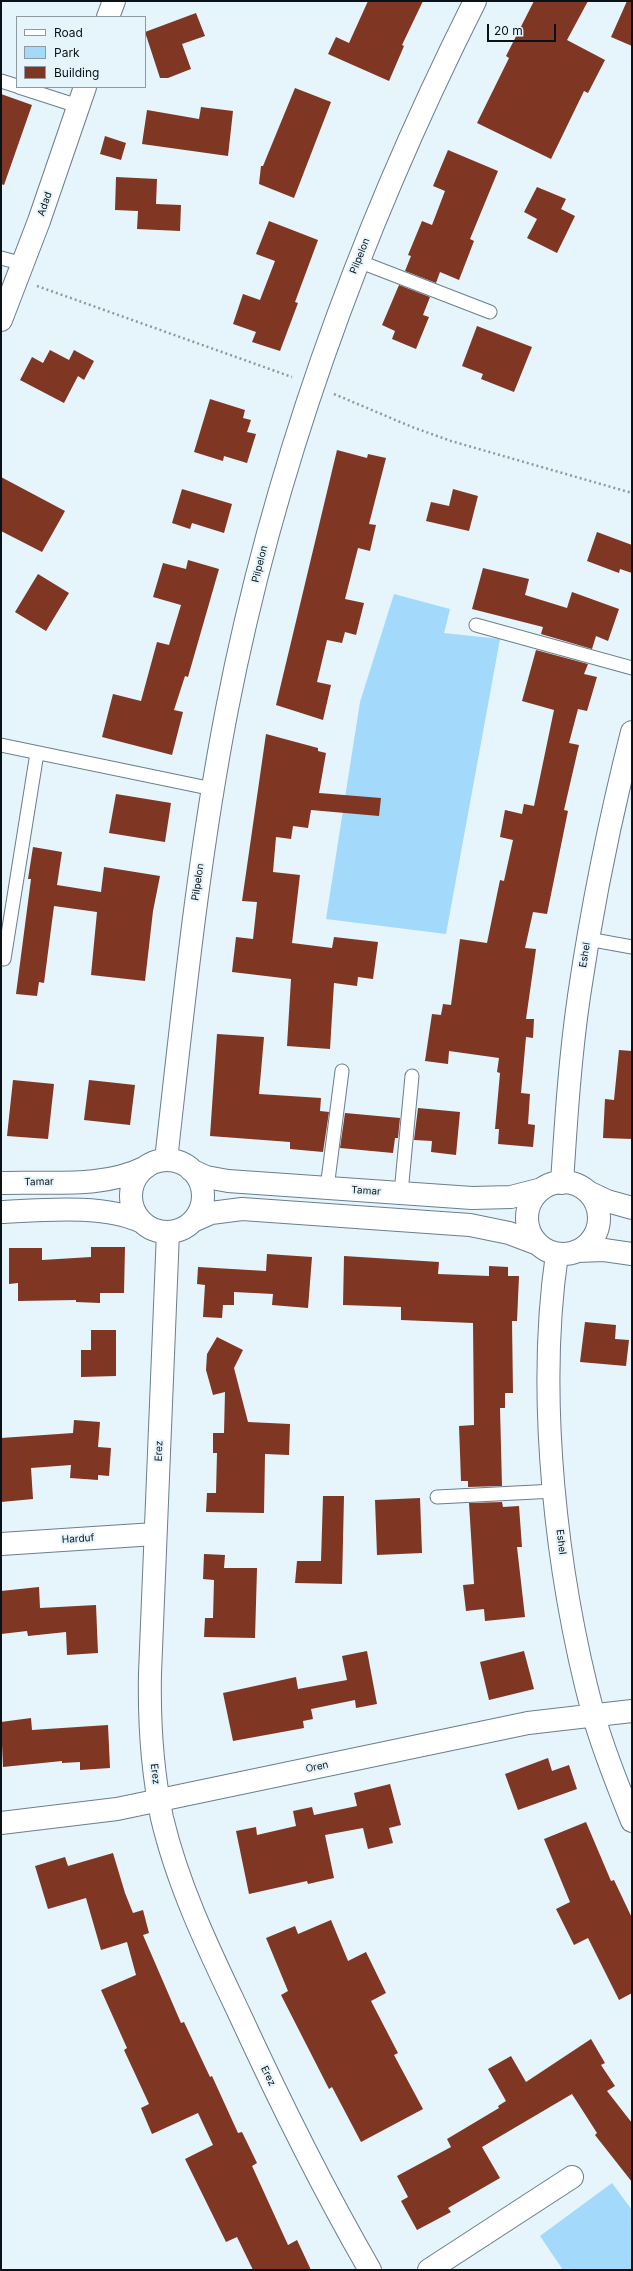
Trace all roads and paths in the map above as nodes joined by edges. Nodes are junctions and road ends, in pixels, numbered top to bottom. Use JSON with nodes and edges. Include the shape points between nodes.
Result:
{"nodes":[{"id":1,"x":114,"y":1,"type":"edge"},
{"id":2,"x":475,"y":1,"type":"edge"},
{"id":3,"x":108,"y":16,"type":"edge"},
{"id":4,"x":1,"y":81,"type":"edge"},
{"id":5,"x":16,"y":86,"type":"edge"},
{"id":6,"x":24,"y":88,"type":"edge"},
{"id":7,"x":82,"y":97,"type":"edge"},
{"id":8,"x":1,"y":258,"type":"edge"},
{"id":9,"x":358,"y":261,"type":"junction"},
{"id":10,"x":24,"y":264,"type":"junction"},
{"id":11,"x":490,"y":312,"type":"dead end"},
{"id":12,"x":1,"y":320,"type":"edge"},
{"id":13,"x":476,"y":625,"type":"dead end"},
{"id":14,"x":632,"y":668,"type":"edge"},
{"id":15,"x":632,"y":732,"type":"edge"},
{"id":16,"x":1,"y":745,"type":"edge"},
{"id":17,"x":37,"y":753,"type":"junction"},
{"id":18,"x":213,"y":788,"type":"junction"},
{"id":19,"x":588,"y":939,"type":"junction"},
{"id":20,"x":632,"y":947,"type":"edge"},
{"id":21,"x":4,"y":959,"type":"dead end"},
{"id":22,"x":342,"y":1071,"type":"dead end"},
{"id":23,"x":412,"y":1076,"type":"dead end"},
{"id":24,"x":156,"y":1164,"type":"junction"},
{"id":25,"x":191,"y":1170,"type":"junction"},
{"id":26,"x":1,"y":1182,"type":"edge"},
{"id":27,"x":552,"y":1186,"type":"junction"},
{"id":28,"x":327,"y":1188,"type":"junction"},
{"id":29,"x":588,"y":1192,"type":"junction"},
{"id":30,"x":401,"y":1193,"type":"junction"},
{"id":31,"x":632,"y":1208,"type":"edge"},
{"id":32,"x":1,"y":1212,"type":"edge"},
{"id":33,"x":193,"y":1221,"type":"junction"},
{"id":34,"x":142,"y":1222,"type":"junction"},
{"id":35,"x":168,"y":1232,"type":"junction"},
{"id":36,"x":538,"y":1244,"type":"junction"},
{"id":37,"x":567,"y":1252,"type":"junction"},
{"id":38,"x":632,"y":1254,"type":"edge"},
{"id":39,"x":555,"y":1491,"type":"junction"},
{"id":40,"x":437,"y":1497,"type":"dead end"},
{"id":41,"x":155,"y":1534,"type":"junction"},
{"id":42,"x":1,"y":1544,"type":"edge"},
{"id":43,"x":632,"y":1711,"type":"edge"},
{"id":44,"x":593,"y":1714,"type":"junction"},
{"id":45,"x":159,"y":1800,"type":"junction"},
{"id":46,"x":632,"y":1821,"type":"edge"},
{"id":47,"x":1,"y":1823,"type":"edge"},
{"id":48,"x":572,"y":2177,"type":"dead end"},
{"id":49,"x":370,"y":2270,"type":"edge"},
{"id":50,"x":429,"y":2270,"type":"edge"}],
"edges":[{"from":1,"to":3,"type":"street"},
{"from":2,"to":9,"type":"street","name":"Pilpelon","via":[[404,152]]},
{"from":4,"to":5,"type":"lane"},
{"from":6,"to":7,"type":"lane"},
{"from":7,"to":10,"type":"street","name":"Adad"},
{"from":8,"to":10,"type":"lane"},
{"from":9,"to":11,"type":"lane"},
{"from":9,"to":18,"type":"street","name":"Pilpelon","via":[[312,384],[269,530],[237,663]]},
{"from":10,"to":12,"type":"street","name":"Adad"},
{"from":13,"to":14,"type":"lane"},
{"from":15,"to":19,"type":"street","name":"Eshel","via":[[614,804]]},
{"from":16,"to":17,"type":"lane"},
{"from":17,"to":18,"type":"lane"},
{"from":17,"to":21,"type":"lane"},
{"from":18,"to":24,"type":"street","name":"Pilpelon"},
{"from":19,"to":20,"type":"lane"},
{"from":19,"to":27,"type":"street","name":"Eshel"},
{"from":22,"to":28,"type":"lane"},
{"from":23,"to":30,"type":"lane"},
{"from":24,"to":25,"type":"street","via":[[179,1162]]},
{"from":24,"to":26,"type":"street","name":"Tamar","via":[[130,1174],[96,1181]]},
{"from":24,"to":34,"type":"street","via":[[136,1177],[132,1190],[134,1211]]},
{"from":25,"to":28,"type":"street","name":"Tamar","via":[[206,1177],[228,1181]]},
{"from":25,"to":33,"type":"street","via":[[199,1181],[202,1195],[200,1209]]},
{"from":27,"to":29,"type":"street","via":[[575,1184]]},
{"from":27,"to":30,"type":"street","name":"Tamar","via":[[530,1193],[492,1198]]},
{"from":27,"to":36,"type":"street","via":[[533,1199],[527,1213],[528,1226]]},
{"from":28,"to":30,"type":"street","name":"Tamar"},
{"from":29,"to":31,"type":"street"},
{"from":29,"to":37,"type":"street","via":[[598,1210],[598,1224],[593,1237],[584,1248]]},
{"from":32,"to":34,"type":"street","via":[[108,1212]]},
{"from":33,"to":35,"type":"street","via":[[181,1229]]},
{"from":33,"to":36,"type":"street","via":[[211,1212],[225,1209],[250,1210],[470,1225],[510,1233]]},
{"from":34,"to":35,"type":"street","via":[[154,1230]]},
{"from":35,"to":41,"type":"street","name":"Erez"},
{"from":36,"to":37,"type":"street","via":[[544,1249]]},
{"from":37,"to":38,"type":"street","via":[[604,1250]]},
{"from":37,"to":39,"type":"street","name":"Eshel","via":[[552,1287],[549,1400]]},
{"from":39,"to":40,"type":"lane"},
{"from":39,"to":44,"type":"street","name":"Eshel","via":[[568,1594]]},
{"from":41,"to":42,"type":"street","name":"Harduf"},
{"from":41,"to":45,"type":"street","name":"Erez","via":[[150,1710],[152,1753]]},
{"from":43,"to":44,"type":"street","name":"Oren"},
{"from":44,"to":45,"type":"street","name":"Oren","via":[[528,1723]]},
{"from":44,"to":46,"type":"street","name":"Eshel"},
{"from":45,"to":47,"type":"street","name":"Oren","via":[[116,1809]]},
{"from":45,"to":49,"type":"street","name":"Erez","via":[[171,1852],[183,1888],[213,1959],[285,2109]]},
{"from":48,"to":50,"type":"street"}]}
